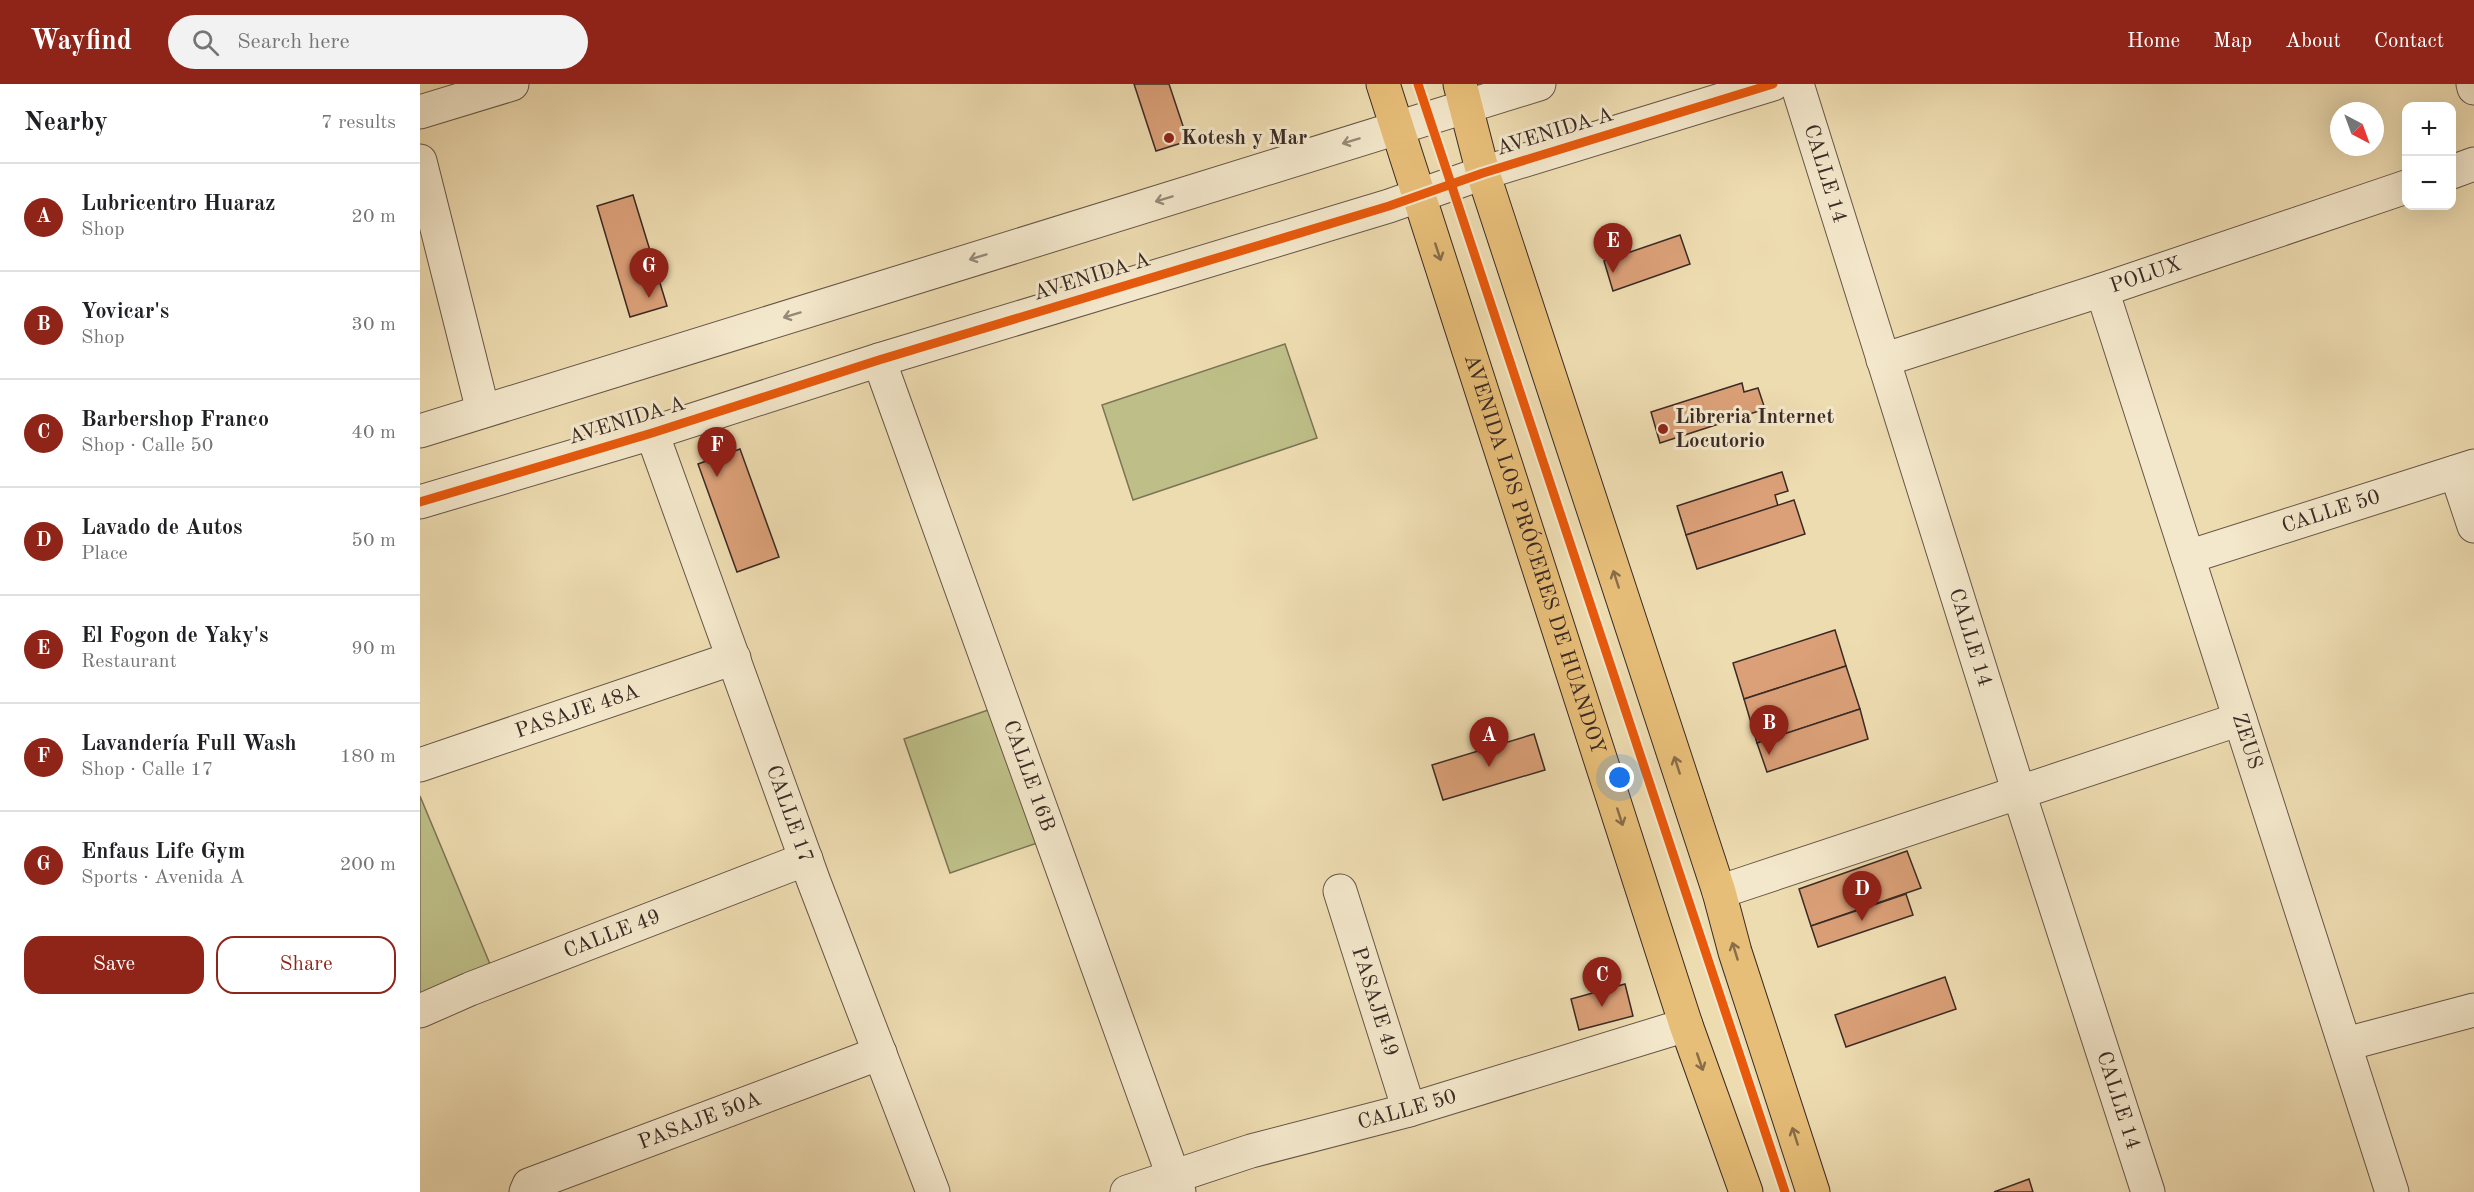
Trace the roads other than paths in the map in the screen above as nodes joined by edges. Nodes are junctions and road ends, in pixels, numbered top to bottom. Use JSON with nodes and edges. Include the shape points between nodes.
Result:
{"nodes":[{"id":1,"x":512,"y":84,"type":"edge"},
{"id":2,"x":1383,"y":84,"type":"edge"},
{"id":3,"x":1539,"y":84,"type":"edge"},
{"id":4,"x":1773,"y":84,"type":"edge"},
{"id":5,"x":1797,"y":84,"type":"edge"},
{"id":6,"x":1463,"y":95,"type":"edge"},
{"id":7,"x":420,"y":112,"type":"edge"},
{"id":8,"x":1396,"y":127,"type":"junction"},
{"id":9,"x":420,"y":161,"type":"edge"},
{"id":10,"x":2474,"y":164,"type":"edge"},
{"id":11,"x":2456,"y":170,"type":"edge"},
{"id":12,"x":1483,"y":172,"type":"junction"},
{"id":13,"x":2402,"y":188,"type":"edge"},
{"id":14,"x":1420,"y":196,"type":"junction"},
{"id":15,"x":2102,"y":290,"type":"junction"},
{"id":16,"x":879,"y":360,"type":"junction"},
{"id":17,"x":1883,"y":360,"type":"junction"},
{"id":18,"x":483,"y":411,"type":"junction"},
{"id":19,"x":420,"y":431,"type":"edge"},
{"id":20,"x":652,"y":433,"type":"junction"},
{"id":21,"x":2465,"y":469,"type":"edge"},
{"id":22,"x":420,"y":502,"type":"edge"},
{"id":23,"x":2474,"y":525,"type":"edge"},
{"id":24,"x":2188,"y":557,"type":"junction"},
{"id":25,"x":734,"y":658,"type":"junction"},
{"id":26,"x":2240,"y":719,"type":"junction"},
{"id":27,"x":420,"y":765,"type":"edge"},
{"id":28,"x":2019,"y":793,"type":"junction"},
{"id":29,"x":806,"y":859,"type":"junction"},
{"id":30,"x":1340,"y":891,"type":"dead end"},
{"id":31,"x":1719,"y":892,"type":"junction"},
{"id":32,"x":2474,"y":1010,"type":"edge"},
{"id":33,"x":420,"y":1011,"type":"edge"},
{"id":34,"x":1686,"y":1025,"type":"junction"},
{"id":35,"x":2346,"y":1044,"type":"junction"},
{"id":36,"x":880,"y":1053,"type":"junction"},
{"id":37,"x":1409,"y":1110,"type":"junction"},
{"id":38,"x":1176,"y":1185,"type":"edge"},
{"id":39,"x":529,"y":1190,"type":"edge"},
{"id":40,"x":933,"y":1192,"type":"edge"},
{"id":41,"x":1127,"y":1192,"type":"edge"},
{"id":42,"x":1746,"y":1192,"type":"edge"},
{"id":43,"x":1813,"y":1192,"type":"edge"},
{"id":44,"x":2148,"y":1192,"type":"edge"},
{"id":45,"x":2392,"y":1192,"type":"edge"}],
"edges":[{"from":1,"to":7,"type":"street"},
{"from":2,"to":8,"type":"main road","name":"AVENIDA LOS PRÓCERES DE HUANDOY"},
{"from":3,"to":6,"type":"street"},
{"from":4,"to":12,"type":"street","name":"AVENIDA A"},
{"from":5,"to":17,"type":"street","name":"CALLE 14"},
{"from":6,"to":8,"type":"street"},
{"from":6,"to":12,"type":"main road"},
{"from":8,"to":14,"type":"main road","name":"AVENIDA LOS PRÓCERES DE HUANDOY"},
{"from":8,"to":18,"type":"street","one_way":true},
{"from":9,"to":18,"type":"street"},
{"from":10,"to":11,"type":"street"},
{"from":12,"to":14,"type":"street","name":"AVENIDA A"},
{"from":31,"to":12,"type":"main road","one_way":true},
{"from":13,"to":15,"type":"street","name":"POLUX"},
{"from":14,"to":16,"type":"street","name":"AVENIDA A"},
{"from":14,"to":34,"type":"main road","name":"AVENIDA LOS PRÓCERES DE HUANDOY","one_way":true},
{"from":15,"to":17,"type":"street","name":"POLUX"},
{"from":15,"to":24,"type":"street","name":"ZEUS"},
{"from":16,"to":20,"type":"street","name":"AVENIDA A"},
{"from":16,"to":38,"type":"street","name":"CALLE 16B"},
{"from":17,"to":28,"type":"street","name":"CALLE 14"},
{"from":18,"to":19,"type":"street"},
{"from":20,"to":22,"type":"street","name":"AVENIDA A"},
{"from":20,"to":25,"type":"street","name":"CALLE 17"},
{"from":21,"to":23,"type":"street"},
{"from":21,"to":24,"type":"street","name":"CALLE 50"},
{"from":24,"to":26,"type":"street","name":"ZEUS"},
{"from":25,"to":27,"type":"street","name":"PASAJE 48A"},
{"from":25,"to":29,"type":"street","name":"CALLE 17"},
{"from":26,"to":28,"type":"street"},
{"from":26,"to":35,"type":"street","name":"ZEUS"},
{"from":28,"to":31,"type":"street"},
{"from":28,"to":44,"type":"street","name":"CALLE 14"},
{"from":29,"to":33,"type":"street","name":"CALLE 49"},
{"from":29,"to":36,"type":"street","name":"CALLE 17"},
{"from":30,"to":37,"type":"street","name":"PASAJE 49"},
{"from":43,"to":31,"type":"main road","one_way":true},
{"from":32,"to":35,"type":"street"},
{"from":34,"to":37,"type":"street","name":"CALLE 50"},
{"from":34,"to":42,"type":"main road","name":"AVENIDA LOS PRÓCERES DE HUANDOY","one_way":true},
{"from":35,"to":45,"type":"street","name":"ZEUS"},
{"from":36,"to":39,"type":"street","name":"PASAJE 50A"},
{"from":36,"to":40,"type":"street","name":"CALLE 17"},
{"from":37,"to":38,"type":"street","name":"CALLE 50","via":[[1251,1151]]},
{"from":38,"to":41,"type":"street","name":"CALLE 50"}]}
